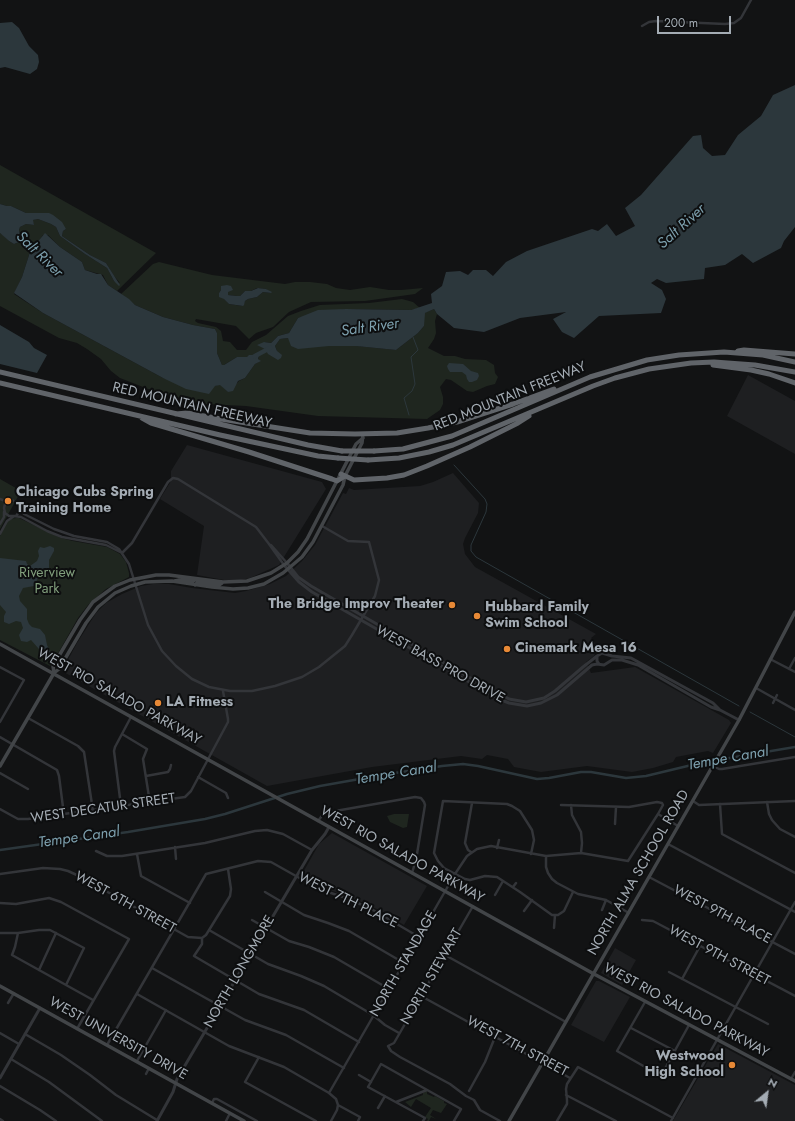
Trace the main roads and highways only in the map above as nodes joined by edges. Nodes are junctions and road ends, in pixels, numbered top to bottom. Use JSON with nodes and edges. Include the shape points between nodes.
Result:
{"nodes":[{"id":1,"x":762,"y":353,"type":"junction"},
{"id":2,"x":795,"y":354,"type":"edge"},
{"id":3,"x":795,"y":362,"type":"edge"},
{"id":4,"x":751,"y":367,"type":"junction"},
{"id":5,"x":0,"y":372,"type":"edge"},
{"id":6,"x":795,"y":372,"type":"edge"},
{"id":7,"x":576,"y":383,"type":"junction"},
{"id":8,"x":795,"y":383,"type":"edge"},
{"id":9,"x":0,"y":384,"type":"edge"},
{"id":10,"x":536,"y":410,"type":"junction"},
{"id":11,"x":176,"y":414,"type":"junction"},
{"id":12,"x":140,"y":416,"type":"junction"},
{"id":13,"x":363,"y":436,"type":"junction"},
{"id":14,"x":343,"y":475,"type":"junction"},
{"id":15,"x":337,"y":481,"type":"junction"},
{"id":16,"x":287,"y":567,"type":"junction"},
{"id":17,"x":197,"y":579,"type":"junction"},
{"id":18,"x":172,"y":581,"type":"junction"},
{"id":19,"x":224,"y":582,"type":"junction"},
{"id":20,"x":195,"y":585,"type":"junction"},
{"id":21,"x":795,"y":612,"type":"edge"},
{"id":22,"x":0,"y":644,"type":"edge"},
{"id":23,"x":54,"y":673,"type":"junction"},
{"id":24,"x":0,"y":766,"type":"edge"},
{"id":25,"x":594,"y":974,"type":"junction"},
{"id":26,"x":0,"y":986,"type":"edge"},
{"id":27,"x":793,"y":1080,"type":"edge"},
{"id":28,"x":244,"y":1121,"type":"edge"},
{"id":29,"x":509,"y":1121,"type":"edge"}],
"edges":[{"from":1,"to":2,"type":"highway"},
{"from":1,"to":3,"type":"highway","name":"RED MOUNTAIN FREEWAY"},
{"from":1,"to":7,"type":"highway","name":"RED MOUNTAIN FREEWAY","via":[[692,353],[647,360],[603,372]]},
{"from":4,"to":6,"type":"highway"},
{"from":4,"to":8,"type":"highway"},
{"from":4,"to":10,"type":"highway","name":"RED MOUNTAIN FREEWAY","via":[[666,366],[649,369],[615,378]]},
{"from":5,"to":11,"type":"highway","name":"RED MOUNTAIN FREEWAY"},
{"from":7,"to":11,"type":"highway","name":"RED MOUNTAIN FREEWAY","bridge":true,"via":[[452,436],[403,449],[374,452],[308,445]]},
{"from":7,"to":13,"type":"highway","via":[[456,422],[404,432]]},
{"from":9,"to":12,"type":"highway","name":"RED MOUNTAIN FREEWAY"},
{"from":10,"to":12,"type":"highway","name":"RED MOUNTAIN FREEWAY","bridge":true,"via":[[429,452],[399,458],[368,460],[318,456]]},
{"from":10,"to":14,"type":"highway","via":[[512,426],[412,472],[378,479],[354,480]]},
{"from":11,"to":13,"type":"highway","via":[[187,413],[304,432]]},
{"from":12,"to":15,"type":"highway","via":[[151,423]]},
{"from":13,"to":14,"type":"main road","via":[[362,443]]},
{"from":14,"to":15,"type":"highway"},
{"from":14,"to":16,"type":"main road","via":[[343,485],[307,552]]},
{"from":15,"to":16,"type":"main road","via":[[307,539]]},
{"from":16,"to":19,"type":"main road","via":[[254,580]]},
{"from":16,"to":20,"type":"main road","via":[[268,582],[248,588]]},
{"from":17,"to":18,"type":"main road","via":[[193,582]]},
{"from":17,"to":19,"type":"main road"},
{"from":17,"to":23,"type":"main road","via":[[161,575],[133,579],[115,586],[93,602],[80,620],[54,666]]},
{"from":18,"to":20,"type":"main road"},
{"from":18,"to":23,"type":"main road","via":[[135,585],[115,594],[98,607]]},
{"from":19,"to":20,"type":"main road","via":[[219,585],[199,582]]},
{"from":21,"to":25,"type":"main road","name":"NORTH ALMA SCHOOL ROAD","via":[[739,720]]},
{"from":22,"to":23,"type":"main road","name":"WEST RIO SALADO PARKWAY"},
{"from":23,"to":24,"type":"main road"},
{"from":23,"to":25,"type":"main road","name":"WEST RIO SALADO PARKWAY"},
{"from":25,"to":27,"type":"main road","name":"WEST RIO SALADO PARKWAY"},
{"from":25,"to":29,"type":"main road","name":"NORTH ALMA SCHOOL ROAD"},
{"from":26,"to":28,"type":"main road","name":"WEST UNIVERSITY DRIVE"}]}
